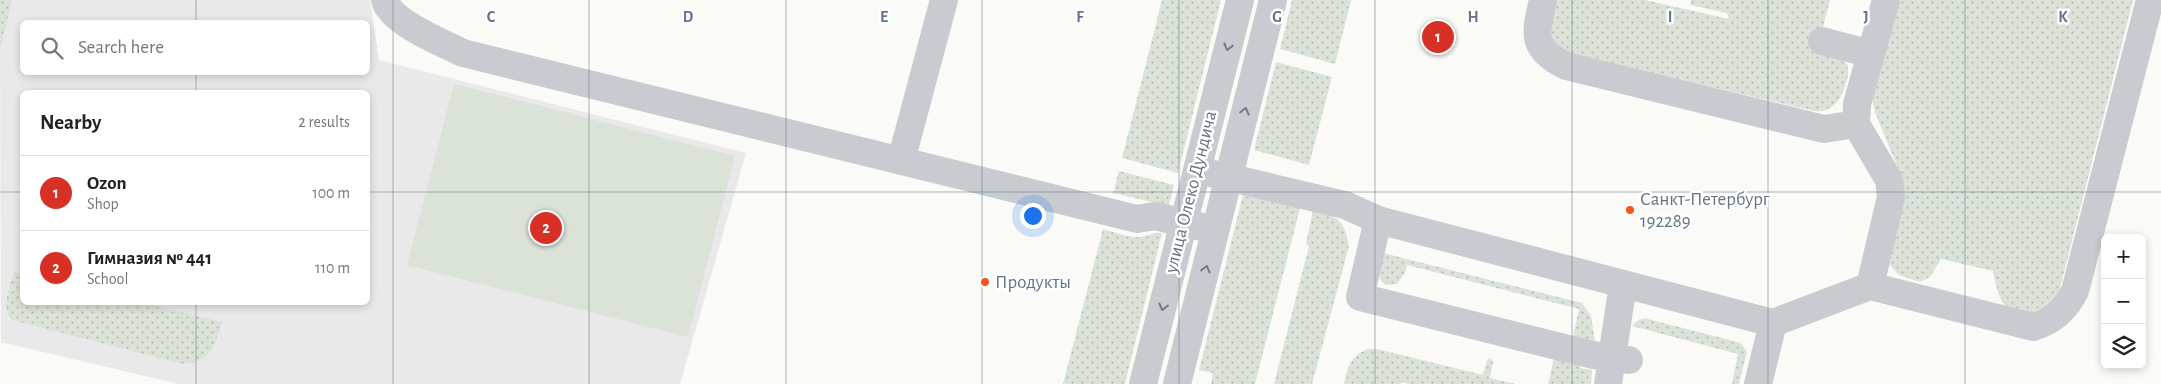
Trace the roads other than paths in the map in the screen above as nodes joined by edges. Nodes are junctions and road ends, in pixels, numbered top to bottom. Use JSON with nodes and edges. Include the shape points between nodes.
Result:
{"nodes":[{"id":1,"x":385,"y":0,"type":"edge"},
{"id":2,"x":944,"y":0,"type":"edge"},
{"id":3,"x":1240,"y":0,"type":"edge"},
{"id":4,"x":1273,"y":0,"type":"edge"},
{"id":5,"x":1543,"y":0,"type":"edge"},
{"id":6,"x":1886,"y":0,"type":"edge"},
{"id":7,"x":2150,"y":0,"type":"edge"},
{"id":8,"x":1822,"y":41,"type":"dead end"},
{"id":9,"x":1871,"y":54,"type":"junction"},
{"id":10,"x":1856,"y":124,"type":"junction"},
{"id":11,"x":902,"y":161,"type":"junction"},
{"id":12,"x":1197,"y":170,"type":"junction"},
{"id":13,"x":1228,"y":177,"type":"junction"},
{"id":14,"x":1378,"y":220,"type":"junction"},
{"id":15,"x":1184,"y":223,"type":"junction"},
{"id":16,"x":1215,"y":230,"type":"junction"},
{"id":17,"x":1623,"y":284,"type":"junction"},
{"id":18,"x":1870,"y":286,"type":"junction"},
{"id":19,"x":1773,"y":323,"type":"junction"},
{"id":20,"x":1620,"y":358,"type":"junction"},
{"id":21,"x":1143,"y":384,"type":"edge"},
{"id":22,"x":1177,"y":384,"type":"edge"},
{"id":23,"x":1608,"y":384,"type":"edge"},
{"id":24,"x":1758,"y":384,"type":"edge"}],
"edges":[{"from":1,"to":11,"type":"street","via":[[400,19],[463,53]]},
{"from":2,"to":11,"type":"street"},
{"from":3,"to":12,"type":"street","name":"улица Олеко Дундича","one_way":true},
{"from":13,"to":4,"type":"street","name":"улица Олеко Дундича","one_way":true},
{"from":5,"to":10,"type":"street","via":[[1536,28],[1538,40],[1552,59],[1566,66],[1824,129]]},
{"from":6,"to":9,"type":"street"},
{"from":7,"to":18,"type":"street","via":[[2076,291],[2064,309],[2042,324],[2025,326]]},
{"from":8,"to":9,"type":"street"},
{"from":9,"to":10,"type":"street","via":[[1857,104]]},
{"from":10,"to":18,"type":"street","via":[[1889,180],[1891,197]]},
{"from":11,"to":15,"type":"street","via":[[1137,219],[1154,216]]},
{"from":12,"to":13,"type":"street"},
{"from":12,"to":15,"type":"street","name":"улица Олеко Дундича"},
{"from":13,"to":14,"type":"street","via":[[1345,205]]},
{"from":13,"to":16,"type":"street","name":"улица Олеко Дундича"},
{"from":14,"to":17,"type":"street"},
{"from":14,"to":20,"type":"street","via":[[1360,297],[1594,355]]},
{"from":15,"to":16,"type":"street"},
{"from":15,"to":21,"type":"street","name":"улица Олеко Дундича","one_way":true},
{"from":22,"to":16,"type":"street","name":"улица Олеко Дундича","one_way":true},
{"from":17,"to":19,"type":"street"},
{"from":17,"to":20,"type":"street"},
{"from":18,"to":19,"type":"street"},
{"from":19,"to":24,"type":"street"},
{"from":20,"to":23,"type":"street"}]}
